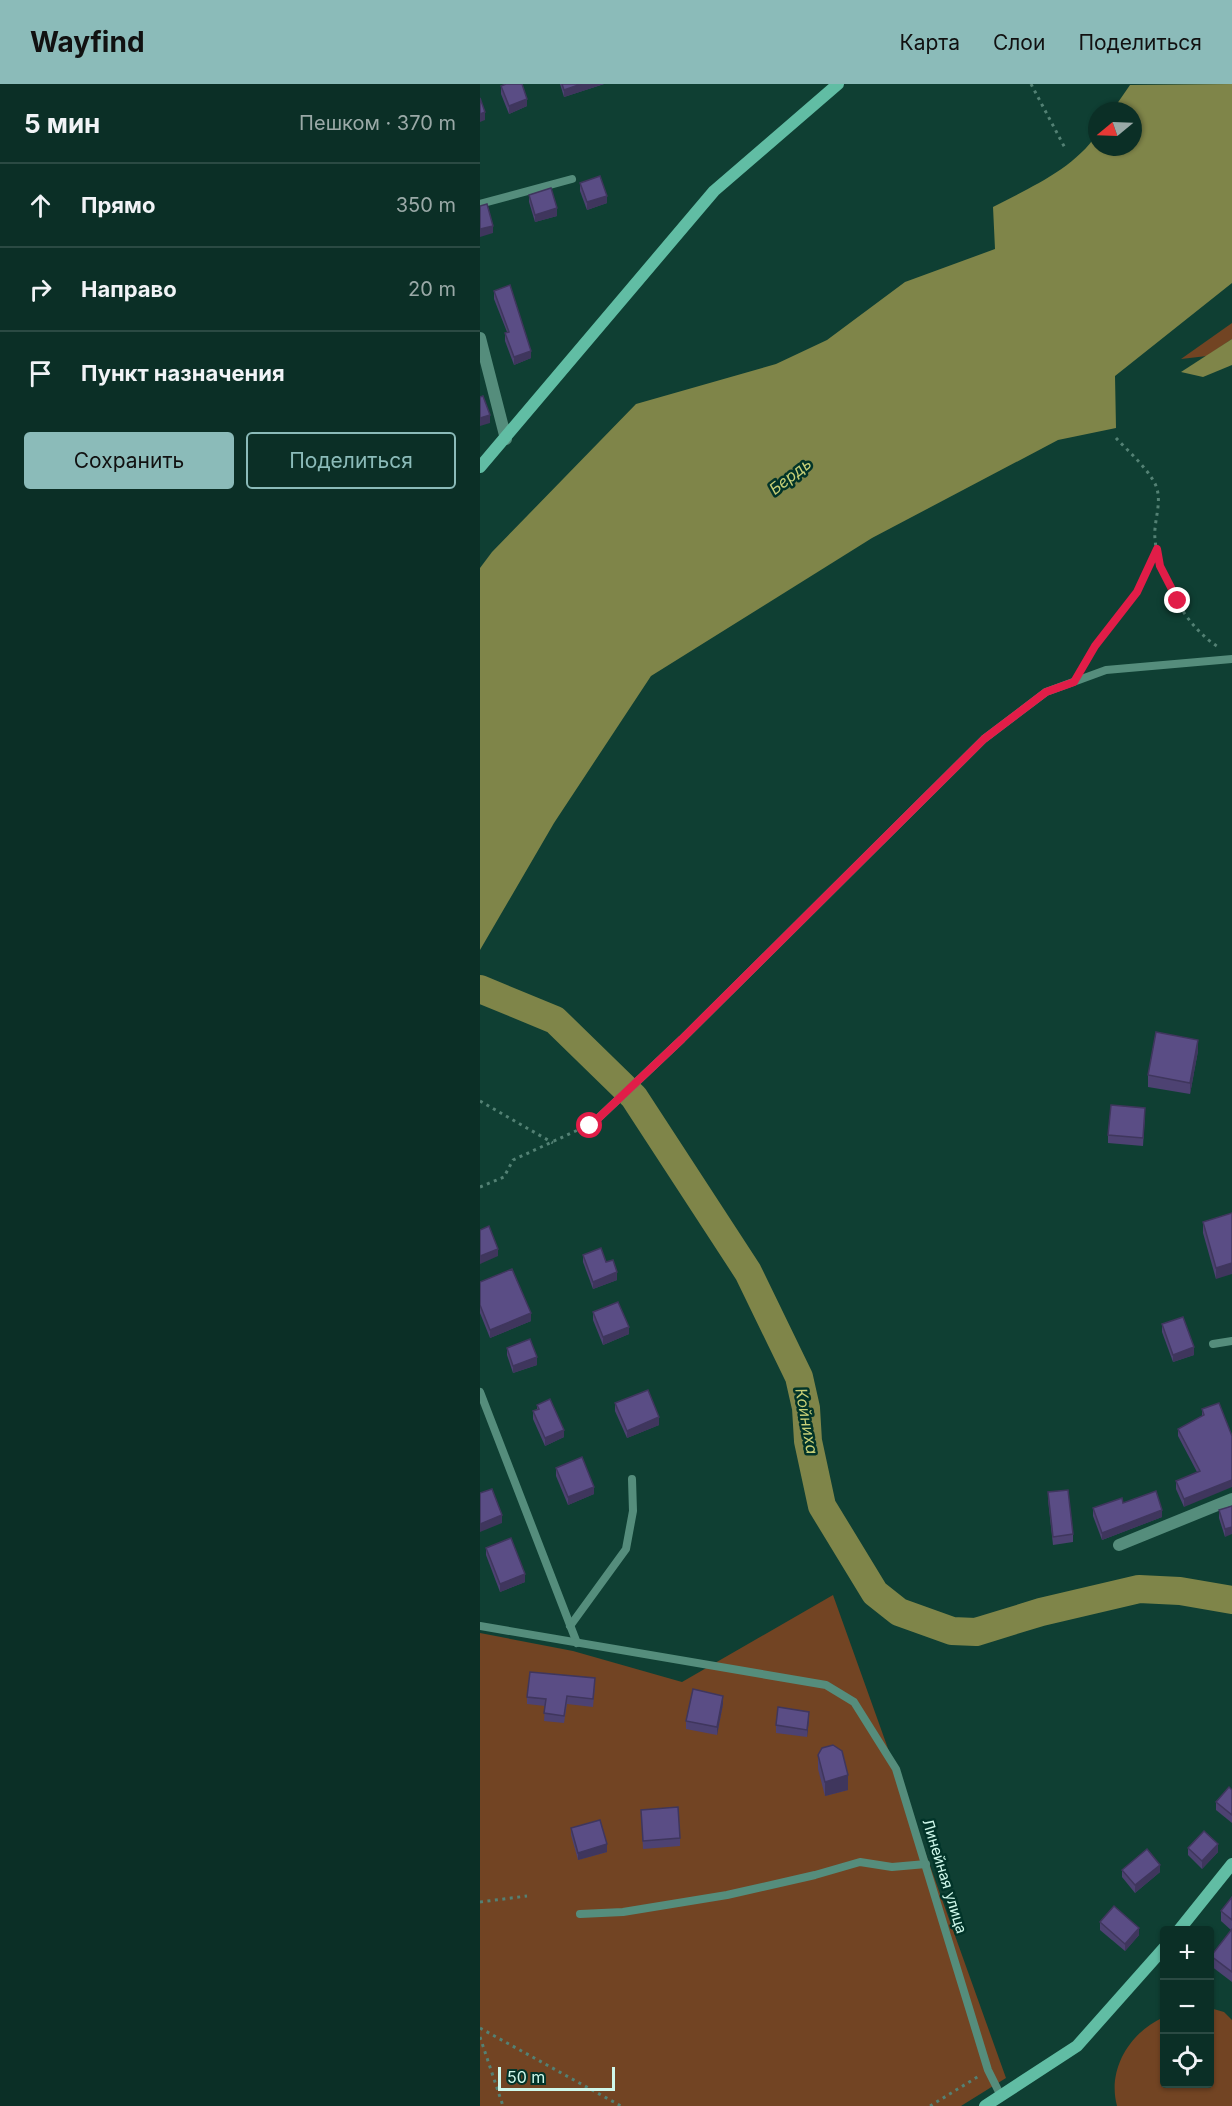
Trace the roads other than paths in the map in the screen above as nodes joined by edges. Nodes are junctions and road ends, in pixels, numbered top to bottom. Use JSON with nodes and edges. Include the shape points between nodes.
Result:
{"nodes":[{"id":1,"x":838,"y":84,"type":"edge"},
{"id":2,"x":572,"y":179,"type":"dead end"},
{"id":3,"x":480,"y":204,"type":"edge"},
{"id":4,"x":480,"y":338,"type":"edge"},
{"id":5,"x":506,"y":439,"type":"junction"},
{"id":6,"x":480,"y":467,"type":"edge"},
{"id":7,"x":1232,"y":659,"type":"edge"},
{"id":8,"x":590,"y":1126,"type":"road end"},
{"id":9,"x":1232,"y":1341,"type":"edge"},
{"id":10,"x":1213,"y":1344,"type":"dead end"},
{"id":11,"x":480,"y":1392,"type":"edge"},
{"id":12,"x":632,"y":1479,"type":"dead end"},
{"id":13,"x":1232,"y":1499,"type":"edge"},
{"id":14,"x":1119,"y":1545,"type":"dead end"},
{"id":15,"x":480,"y":1626,"type":"edge"},
{"id":16,"x":570,"y":1626,"type":"junction"},
{"id":17,"x":577,"y":1643,"type":"junction"},
{"id":18,"x":926,"y":1864,"type":"junction"},
{"id":19,"x":1232,"y":1864,"type":"edge"},
{"id":20,"x":580,"y":1914,"type":"dead end"},
{"id":21,"x":1182,"y":1926,"type":"edge"},
{"id":22,"x":1160,"y":1953,"type":"edge"},
{"id":23,"x":1001,"y":2096,"type":"junction"},
{"id":24,"x":987,"y":2106,"type":"edge"}],
"edges":[{"from":1,"to":5,"type":"street","via":[[714,191]]},
{"from":2,"to":3,"type":"lane"},
{"from":4,"to":5,"type":"street"},
{"from":5,"to":6,"type":"street"},
{"from":7,"to":8,"type":"lane","via":[[1106,670],[1046,692],[984,739]]},
{"from":9,"to":10,"type":"lane"},
{"from":11,"to":16,"type":"lane"},
{"from":12,"to":16,"type":"lane","via":[[633,1511],[626,1549]]},
{"from":13,"to":14,"type":"street"},
{"from":15,"to":17,"type":"lane"},
{"from":16,"to":17,"type":"lane"},
{"from":17,"to":18,"type":"lane","name":"Линейная улица","via":[[826,1685],[854,1702],[896,1769]]},
{"from":18,"to":20,"type":"lane","via":[[892,1867],[860,1862],[727,1895],[622,1912]]},
{"from":18,"to":23,"type":"lane","name":"Линейная улица","via":[[988,2070]]},
{"from":19,"to":21,"type":"street"},
{"from":22,"to":23,"type":"street","via":[[1077,2046]]},
{"from":23,"to":24,"type":"street"}]}
